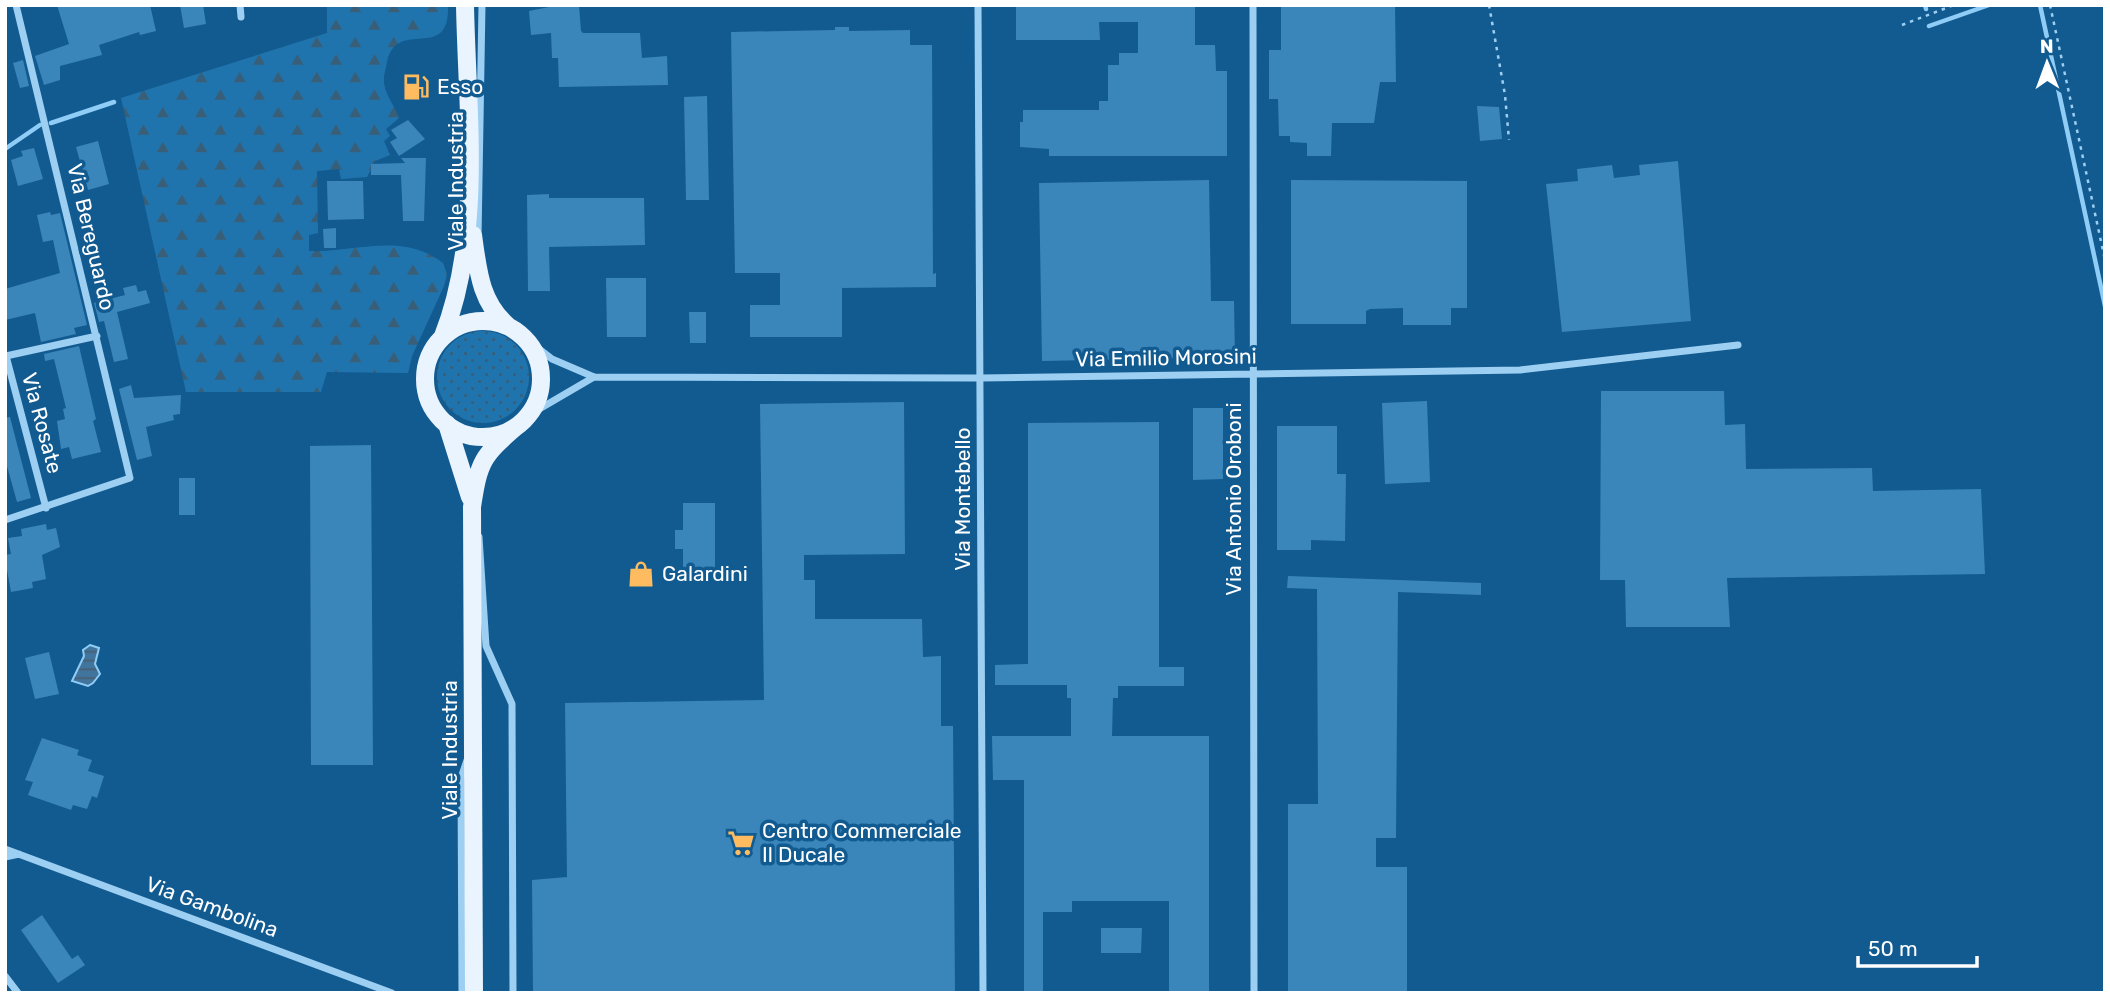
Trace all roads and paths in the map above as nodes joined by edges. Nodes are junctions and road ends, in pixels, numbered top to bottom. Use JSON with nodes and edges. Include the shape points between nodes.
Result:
{"nodes":[{"id":1,"x":16,"y":5,"type":"edge"},
{"id":2,"x":240,"y":5,"type":"edge"},
{"id":3,"x":465,"y":5,"type":"edge"},
{"id":4,"x":482,"y":5,"type":"edge"},
{"id":5,"x":978,"y":5,"type":"edge"},
{"id":6,"x":1253,"y":5,"type":"edge"},
{"id":7,"x":1489,"y":5,"type":"edge"},
{"id":8,"x":1954,"y":5,"type":"edge"},
{"id":9,"x":2050,"y":5,"type":"edge"},
{"id":10,"x":241,"y":17,"type":"dead end"},
{"id":11,"x":1902,"y":25,"type":"dead end"},
{"id":12,"x":1509,"y":140,"type":"dead end"},
{"id":13,"x":468,"y":204,"type":"junction"},
{"id":14,"x":2105,"y":260,"type":"edge"},
{"id":15,"x":478,"y":272,"type":"junction"},
{"id":16,"x":508,"y":326,"type":"junction"},
{"id":17,"x":97,"y":336,"type":"junction"},
{"id":18,"x":443,"y":336,"type":"junction"},
{"id":19,"x":525,"y":338,"type":"junction"},
{"id":20,"x":1738,"y":345,"type":"dead end"},
{"id":21,"x":1251,"y":374,"type":"junction"},
{"id":22,"x":594,"y":377,"type":"junction"},
{"id":23,"x":979,"y":378,"type":"junction"},
{"id":24,"x":523,"y":420,"type":"junction"},
{"id":25,"x":447,"y":424,"type":"junction"},
{"id":26,"x":472,"y":507,"type":"junction"},
{"id":27,"x":46,"y":508,"type":"junction"},
{"id":28,"x":5,"y":520,"type":"edge"},
{"id":29,"x":473,"y":743,"type":"junction"},
{"id":30,"x":5,"y":849,"type":"edge"},
{"id":31,"x":20,"y":854,"type":"junction"},
{"id":32,"x":5,"y":857,"type":"edge"},
{"id":33,"x":5,"y":976,"type":"edge"},
{"id":34,"x":18,"y":993,"type":"edge"},
{"id":35,"x":392,"y":993,"type":"edge"},
{"id":36,"x":462,"y":993,"type":"edge"},
{"id":37,"x":474,"y":993,"type":"edge"},
{"id":38,"x":513,"y":993,"type":"edge"},
{"id":39,"x":983,"y":993,"type":"edge"},
{"id":40,"x":1254,"y":993,"type":"edge"}],
"edges":[{"from":1,"to":17,"type":"street","name":"Via Bereguardo"},
{"from":2,"to":10,"type":"street"},
{"from":3,"to":13,"type":"main road","name":"Viale Industria"},
{"from":4,"to":15,"type":"street","name":"Viale Industria"},
{"from":5,"to":23,"type":"street","name":"Via Montebello"},
{"from":6,"to":21,"type":"street","name":"Via Antonio Oroboni"},
{"from":7,"to":12,"type":"path"},
{"from":8,"to":11,"type":"path"},
{"from":9,"to":14,"type":"path"},
{"from":13,"to":15,"type":"main road","name":"Viale Industria"},
{"from":13,"to":18,"type":"main road","name":"Viale Industria","via":[[460,288]]},
{"from":15,"to":16,"type":"main road","name":"Viale Industria","via":[[484,295]]},
{"from":16,"to":18,"type":"main road","name":"Viale Industria","via":[[474,321]]},
{"from":16,"to":19,"type":"main road","name":"Viale Industria"},
{"from":17,"to":27,"type":"street","name":"Via Bereguardo","via":[[130,478]]},
{"from":17,"to":27,"type":"street","name":"Via Rosate","via":[[6,356]]},
{"from":18,"to":25,"type":"main road","name":"Viale Industria","via":[[430,354],[425,386],[432,407]]},
{"from":19,"to":22,"type":"street","name":"Via Emilio Morosini","via":[[552,359]]},
{"from":19,"to":24,"type":"main road","name":"Viale Industria","via":[[541,376],[538,397]]},
{"from":20,"to":21,"type":"street","name":"Via Emilio Morosini","via":[[1520,370]]},
{"from":21,"to":23,"type":"street","name":"Via Emilio Morosini"},
{"from":21,"to":40,"type":"street","name":"Via Antonio Oroboni"},
{"from":22,"to":23,"type":"street","name":"Via Emilio Morosini"},
{"from":22,"to":24,"type":"street"},
{"from":23,"to":39,"type":"street","name":"Via Montebello"},
{"from":24,"to":25,"type":"main road","via":[[498,435],[476,436]]},
{"from":24,"to":26,"type":"main road","name":"Viale Industria","via":[[492,447],[478,467]]},
{"from":25,"to":26,"type":"main road","name":"Viale Industria"},
{"from":26,"to":29,"type":"main road","name":"Viale Industria"},
{"from":26,"to":38,"type":"street","via":[[482,549],[486,646],[512,704]]},
{"from":27,"to":28,"type":"street"},
{"from":29,"to":36,"type":"street","via":[[461,778]]},
{"from":29,"to":37,"type":"main road","name":"Viale Industria"},
{"from":30,"to":31,"type":"street","name":"Via Gambolina"},
{"from":31,"to":32,"type":"street"},
{"from":31,"to":35,"type":"street","name":"Via Gambolina"},
{"from":33,"to":34,"type":"street"}]}
